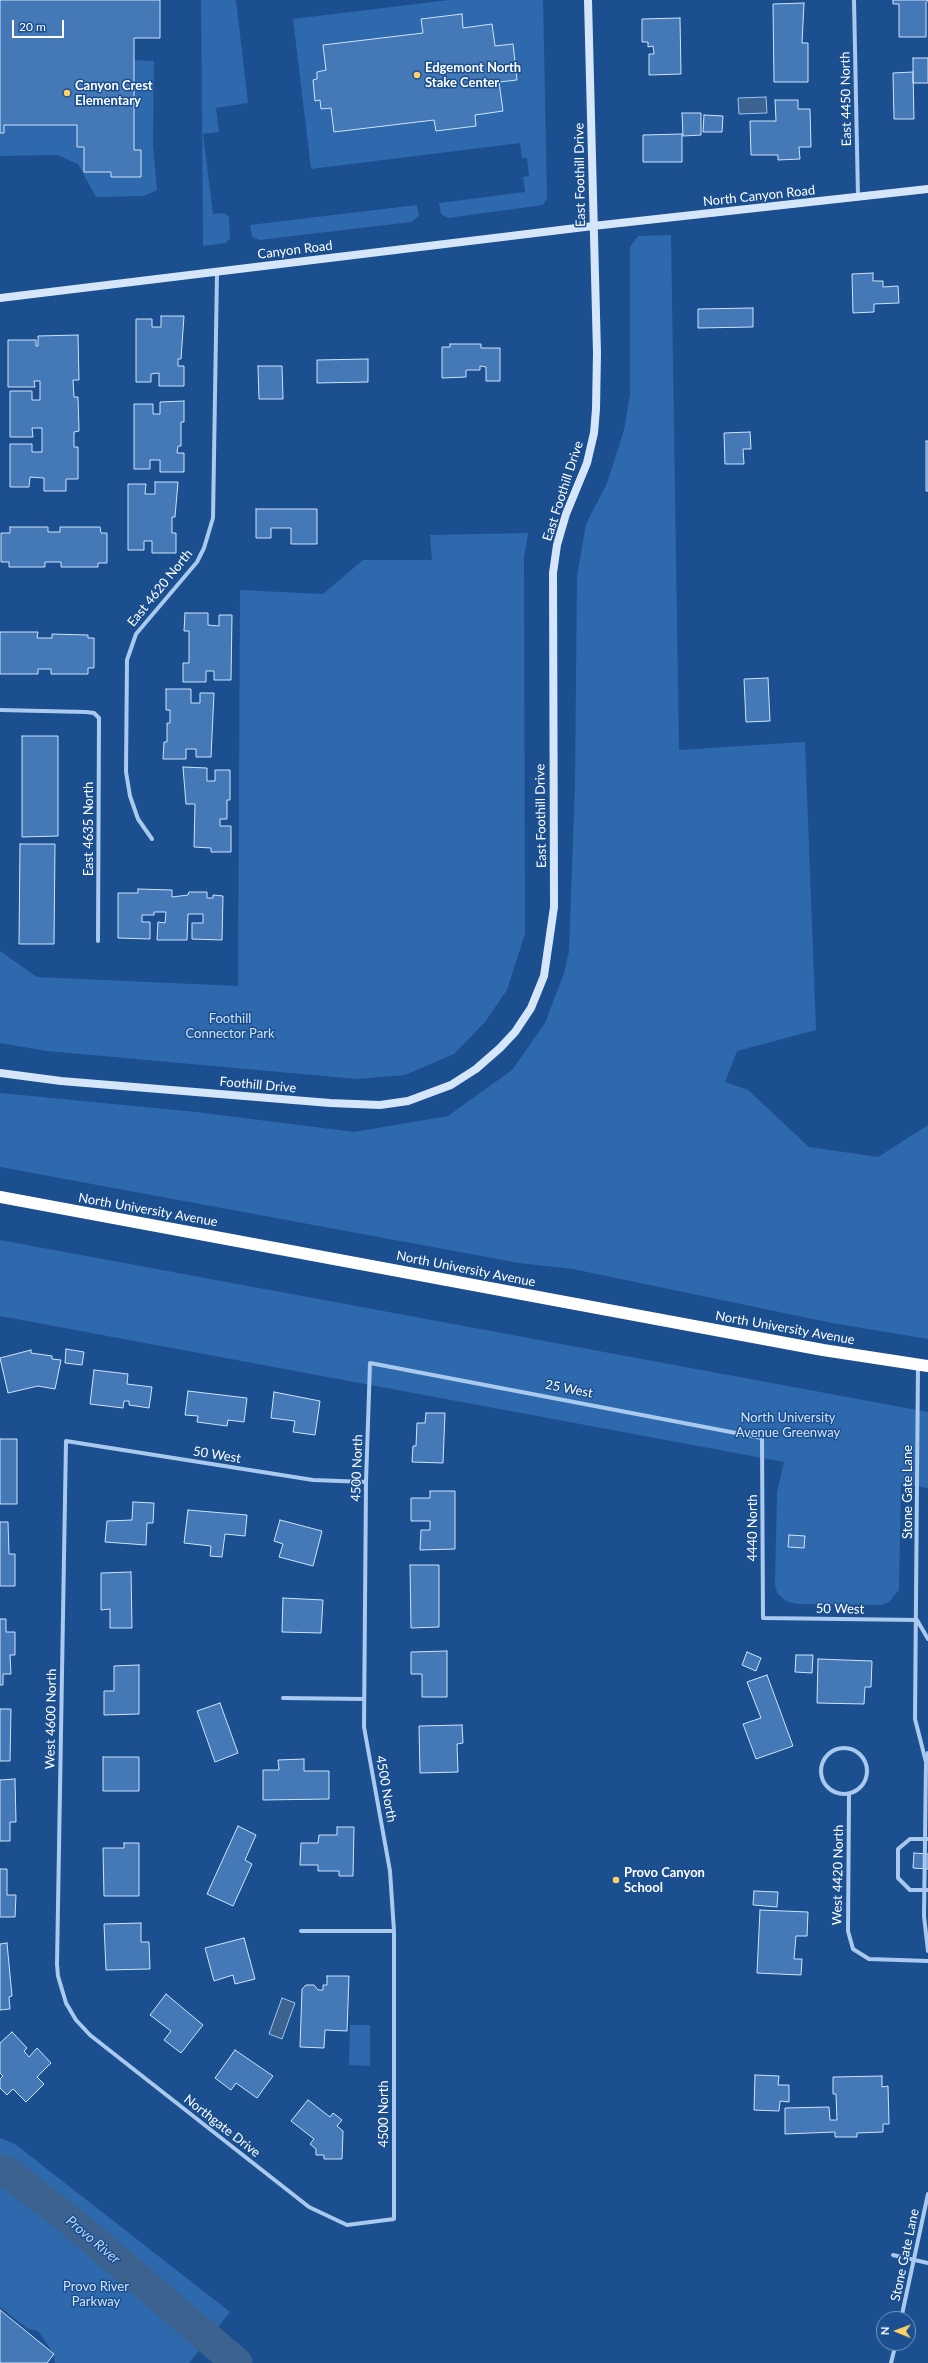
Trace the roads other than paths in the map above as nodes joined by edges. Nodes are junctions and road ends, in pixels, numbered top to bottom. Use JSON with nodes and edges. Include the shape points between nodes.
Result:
{"nodes":[{"id":1,"x":588,"y":0,"type":"edge"},
{"id":2,"x":854,"y":0,"type":"edge"},
{"id":3,"x":928,"y":189,"type":"edge"},
{"id":4,"x":858,"y":197,"type":"junction"},
{"id":5,"x":593,"y":226,"type":"junction"},
{"id":6,"x":217,"y":273,"type":"junction"},
{"id":7,"x":0,"y":298,"type":"edge"},
{"id":8,"x":0,"y":710,"type":"edge"},
{"id":9,"x":152,"y":839,"type":"dead end"},
{"id":10,"x":98,"y":941,"type":"dead end"},
{"id":11,"x":500,"y":1048,"type":"joint"},
{"id":12,"x":0,"y":1072,"type":"edge"},
{"id":13,"x":0,"y":1197,"type":"edge"},
{"id":14,"x":370,"y":1363,"type":"joint"},
{"id":15,"x":923,"y":1365,"type":"edge"},
{"id":16,"x":762,"y":1438,"type":"joint"},
{"id":17,"x":66,"y":1441,"type":"joint"},
{"id":18,"x":366,"y":1482,"type":"junction"},
{"id":19,"x":763,"y":1618,"type":"joint"},
{"id":20,"x":917,"y":1620,"type":"junction"},
{"id":21,"x":928,"y":1639,"type":"edge"},
{"id":22,"x":283,"y":1698,"type":"dead end"},
{"id":23,"x":364,"y":1699,"type":"junction"},
{"id":24,"x":928,"y":1753,"type":"edge"},
{"id":25,"x":926,"y":1762,"type":"junction"},
{"id":26,"x":849,"y":1794,"type":"junction"},
{"id":27,"x":926,"y":1839,"type":"edge"},
{"id":28,"x":926,"y":1890,"type":"edge"},
{"id":29,"x":301,"y":1930,"type":"dead end"},
{"id":30,"x":394,"y":1931,"type":"junction"},
{"id":31,"x":928,"y":1951,"type":"edge"},
{"id":32,"x":928,"y":1961,"type":"edge"},
{"id":33,"x":64,"y":1996,"type":"joint"},
{"id":34,"x":928,"y":2194,"type":"edge"},
{"id":35,"x":394,"y":2219,"type":"joint"},
{"id":36,"x":893,"y":2255,"type":"dead end"},
{"id":37,"x":915,"y":2259,"type":"junction"},
{"id":38,"x":928,"y":2263,"type":"edge"},
{"id":39,"x":903,"y":2311,"type":"edge"},
{"id":40,"x":894,"y":2351,"type":"edge"},
{"id":41,"x":891,"y":2363,"type":"edge"}],
"edges":[{"from":1,"to":5,"type":"main road","name":"East Foothill Drive"},
{"from":2,"to":4,"type":"street","name":"East 4450 North"},
{"from":3,"to":4,"type":"main road","name":"North Canyon Road"},
{"from":4,"to":5,"type":"main road","name":"North Canyon Road"},
{"from":5,"to":6,"type":"main road","name":"Canyon Road"},
{"from":5,"to":11,"type":"main road","name":"East Foothill Drive","via":[[597,353],[594,433],[587,463],[563,526],[553,573],[554,907],[549,953],[544,976],[531,1008],[515,1032]]},
{"from":6,"to":7,"type":"main road","name":"Canyon Road"},
{"from":6,"to":9,"type":"street","name":"East 4620 North","via":[[214,518],[197,562],[136,634],[127,660],[126,772],[130,796],[138,819]]},
{"from":8,"to":10,"type":"street","name":"East 4635 North","via":[[86,712],[94,713],[99,718]]},
{"from":11,"to":12,"type":"main road","name":"Foothill Drive","via":[[476,1069],[451,1085],[408,1101],[380,1105],[61,1082]]},
{"from":13,"to":15,"type":"highway","name":"North University Avenue","via":[[823,1350]]},
{"from":14,"to":16,"type":"street","name":"25 West"},
{"from":14,"to":18,"type":"street","name":"4500 North"},
{"from":15,"to":20,"type":"street","name":"Stone Gate Lane"},
{"from":16,"to":19,"type":"street","name":"4440 North"},
{"from":17,"to":18,"type":"street","name":"50 West","via":[[313,1480]]},
{"from":17,"to":33,"type":"street","name":"West 4600 North","via":[[57,1964]]},
{"from":18,"to":23,"type":"street","name":"4500 North"},
{"from":19,"to":20,"type":"street","name":"50 West"},
{"from":20,"to":21,"type":"street"},
{"from":20,"to":25,"type":"street","name":"Stone Gate Lane","via":[[915,1719]]},
{"from":22,"to":23,"type":"street"},
{"from":23,"to":30,"type":"street","name":"4500 North","via":[[364,1727],[390,1871]]},
{"from":24,"to":25,"type":"street","name":"Stone Gate Lane"},
{"from":25,"to":27,"type":"street","name":"Stone Gate Lane"},
{"from":26,"to":26,"type":"street","via":[[858,1790],[864,1783],[867,1775],[866,1766],[863,1757],[856,1751],[848,1748],[839,1749],[830,1752],[824,1759],[822,1777],[832,1791]]},
{"from":26,"to":32,"type":"street","name":"West 4420 North","via":[[848,1931],[853,1950],[869,1959]]},
{"from":27,"to":28,"type":"street","name":"Stone Gate Lane"},
{"from":27,"to":28,"type":"street","via":[[910,1839],[898,1849],[898,1878],[910,1890]]},
{"from":28,"to":31,"type":"street","name":"Stone Gate Lane","via":[[924,1916]]},
{"from":29,"to":30,"type":"street"},
{"from":30,"to":35,"type":"street","name":"4500 North"},
{"from":33,"to":35,"type":"street","name":"Northgate Drive","via":[[76,2020],[90,2035],[309,2208],[347,2225]]},
{"from":34,"to":37,"type":"street","name":"Stone Gate Lane"},
{"from":36,"to":37,"type":"street"},
{"from":37,"to":38,"type":"street"},
{"from":37,"to":39,"type":"street","name":"Stone Gate Lane"},
{"from":40,"to":41,"type":"street"}]}
